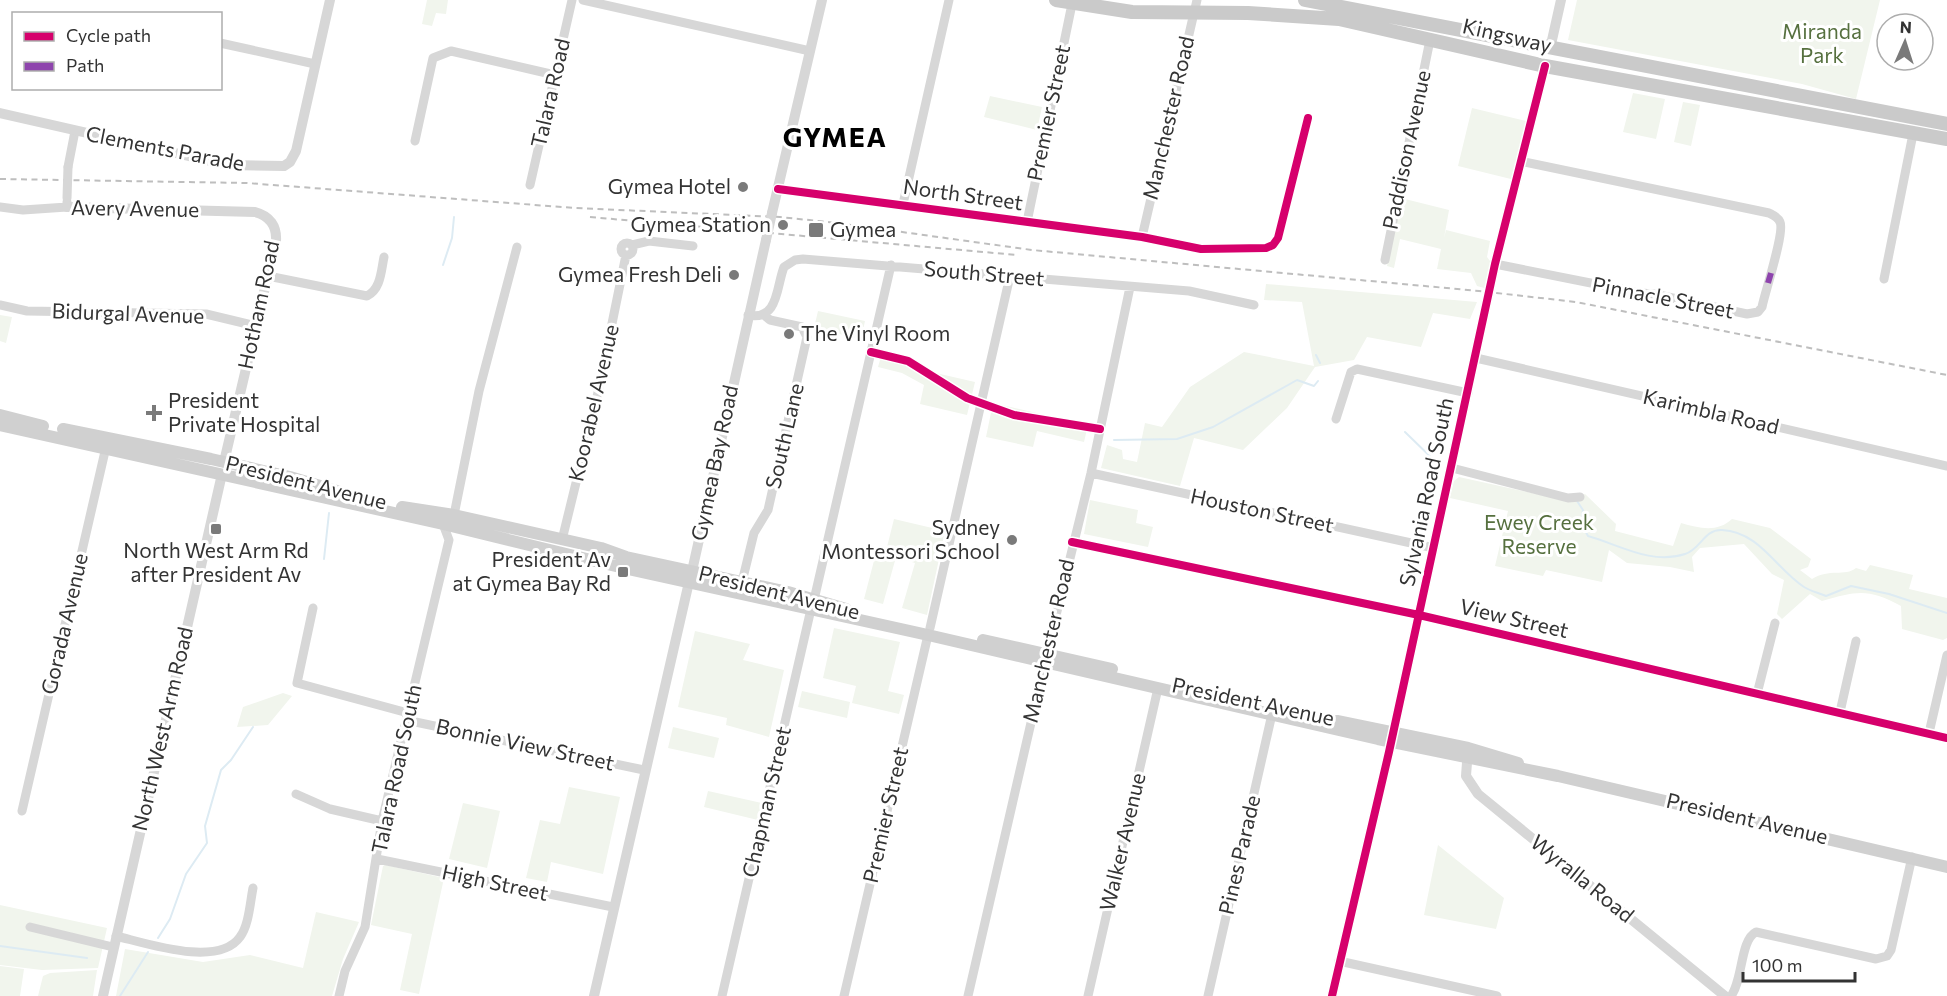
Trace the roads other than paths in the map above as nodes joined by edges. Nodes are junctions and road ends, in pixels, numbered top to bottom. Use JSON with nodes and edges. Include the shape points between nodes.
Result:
{"nodes":[{"id":1,"x":330,"y":0,"type":"edge"},
{"id":2,"x":572,"y":0,"type":"edge"},
{"id":3,"x":583,"y":0,"type":"edge"},
{"id":4,"x":822,"y":0,"type":"edge"},
{"id":5,"x":949,"y":0,"type":"edge"},
{"id":6,"x":1056,"y":0,"type":"edge"},
{"id":7,"x":1305,"y":0,"type":"edge"},
{"id":8,"x":1561,"y":0,"type":"edge"},
{"id":9,"x":1072,"y":4,"type":"junction"},
{"id":10,"x":1195,"y":7,"type":"edge"},
{"id":11,"x":1430,"y":40,"type":"junction"},
{"id":12,"x":222,"y":43,"type":"edge"},
{"id":13,"x":1550,"y":48,"type":"junction"},
{"id":14,"x":810,"y":51,"type":"junction"},
{"id":15,"x":315,"y":64,"type":"junction"},
{"id":16,"x":1545,"y":66,"type":"junction"},
{"id":17,"x":555,"y":75,"type":"junction"},
{"id":18,"x":0,"y":113,"type":"edge"},
{"id":19,"x":1308,"y":117,"type":"dead end"},
{"id":20,"x":1916,"y":119,"type":"junction"},
{"id":21,"x":1947,"y":124,"type":"edge"},
{"id":22,"x":75,"y":131,"type":"junction"},
{"id":23,"x":1913,"y":134,"type":"junction"},
{"id":24,"x":1947,"y":139,"type":"edge"},
{"id":25,"x":415,"y":141,"type":"dead end"},
{"id":26,"x":1520,"y":161,"type":"junction"},
{"id":27,"x":531,"y":185,"type":"dead end"},
{"id":28,"x":778,"y":189,"type":"junction"},
{"id":29,"x":67,"y":203,"type":"junction"},
{"id":30,"x":903,"y":204,"type":"junction"},
{"id":31,"x":0,"y":207,"type":"edge"},
{"id":32,"x":269,"y":219,"type":"joint"},
{"id":33,"x":1027,"y":222,"type":"junction"},
{"id":34,"x":1142,"y":237,"type":"junction"},
{"id":35,"x":693,"y":246,"type":"dead end"},
{"id":36,"x":517,"y":247,"type":"dead end"},
{"id":37,"x":384,"y":257,"type":"dead end"},
{"id":38,"x":1385,"y":260,"type":"dead end"},
{"id":39,"x":1494,"y":264,"type":"junction"},
{"id":40,"x":891,"y":265,"type":"junction"},
{"id":41,"x":268,"y":276,"type":"junction"},
{"id":42,"x":1010,"y":276,"type":"junction"},
{"id":43,"x":1884,"y":279,"type":"dead end"},
{"id":44,"x":1130,"y":287,"type":"junction"},
{"id":45,"x":0,"y":305,"type":"edge"},
{"id":46,"x":1254,"y":305,"type":"dead end"},
{"id":47,"x":748,"y":315,"type":"junction"},
{"id":48,"x":764,"y":315,"type":"junction"},
{"id":49,"x":256,"y":326,"type":"junction"},
{"id":50,"x":1476,"y":358,"type":"junction"},
{"id":51,"x":1468,"y":393,"type":"junction"},
{"id":52,"x":0,"y":416,"type":"edge"},
{"id":53,"x":1336,"y":419,"type":"dead end"},
{"id":54,"x":0,"y":425,"type":"edge"},
{"id":55,"x":108,"y":442,"type":"junction"},
{"id":56,"x":1947,"y":466,"type":"edge"},
{"id":57,"x":223,"y":468,"type":"junction"},
{"id":58,"x":1452,"y":468,"type":"junction"},
{"id":59,"x":1091,"y":473,"type":"junction"},
{"id":60,"x":1580,"y":497,"type":"dead end"},
{"id":61,"x":454,"y":515,"type":"junction"},
{"id":62,"x":443,"y":524,"type":"junction"},
{"id":63,"x":470,"y":530,"type":"junction"},
{"id":64,"x":449,"y":540,"type":"junction"},
{"id":65,"x":512,"y":541,"type":"junction"},
{"id":66,"x":1072,"y":542,"type":"junction"},
{"id":67,"x":561,"y":545,"type":"junction"},
{"id":68,"x":1434,"y":548,"type":"junction"},
{"id":69,"x":691,"y":577,"type":"junction"},
{"id":70,"x":742,"y":582,"type":"junction"},
{"id":71,"x":813,"y":604,"type":"junction"},
{"id":72,"x":313,"y":608,"type":"dead end"},
{"id":73,"x":1419,"y":615,"type":"junction"},
{"id":74,"x":1775,"y":623,"type":"dead end"},
{"id":75,"x":929,"y":631,"type":"junction"},
{"id":76,"x":1856,"y":641,"type":"dead end"},
{"id":77,"x":1947,"y":655,"type":"edge"},
{"id":78,"x":1046,"y":657,"type":"junction"},
{"id":79,"x":1158,"y":688,"type":"junction"},
{"id":80,"x":1757,"y":694,"type":"junction"},
{"id":81,"x":1840,"y":712,"type":"junction"},
{"id":82,"x":1272,"y":714,"type":"junction"},
{"id":83,"x":407,"y":716,"type":"junction"},
{"id":84,"x":1929,"y":733,"type":"junction"},
{"id":85,"x":1392,"y":737,"type":"junction"},
{"id":86,"x":1947,"y":738,"type":"edge"},
{"id":87,"x":1467,"y":753,"type":"junction"},
{"id":88,"x":644,"y":770,"type":"junction"},
{"id":89,"x":296,"y":794,"type":"dead end"},
{"id":90,"x":22,"y":811,"type":"dead end"},
{"id":91,"x":382,"y":821,"type":"junction"},
{"id":92,"x":1912,"y":857,"type":"junction"},
{"id":93,"x":377,"y":859,"type":"junction"},
{"id":94,"x":1943,"y":864,"type":"edge"},
{"id":95,"x":253,"y":888,"type":"dead end"},
{"id":96,"x":613,"y":907,"type":"junction"},
{"id":97,"x":30,"y":927,"type":"dead end"},
{"id":98,"x":115,"y":941,"type":"junction"},
{"id":99,"x":1339,"y":961,"type":"junction"},
{"id":100,"x":103,"y":996,"type":"edge"},
{"id":101,"x":339,"y":996,"type":"edge"},
{"id":102,"x":594,"y":996,"type":"edge"},
{"id":103,"x":722,"y":996,"type":"edge"},
{"id":104,"x":844,"y":996,"type":"edge"},
{"id":105,"x":969,"y":996,"type":"edge"},
{"id":106,"x":1088,"y":996,"type":"edge"},
{"id":107,"x":1208,"y":996,"type":"edge"},
{"id":108,"x":1332,"y":996,"type":"edge"},
{"id":109,"x":1497,"y":996,"type":"edge"},
{"id":110,"x":1725,"y":996,"type":"edge"},
{"id":111,"x":1731,"y":996,"type":"edge"}],
"edges":[{"from":1,"to":15,"type":"street"},
{"from":2,"to":17,"type":"street","name":"Talara Road"},
{"from":3,"to":14,"type":"street"},
{"from":4,"to":14,"type":"street","name":"Gymea Bay Road"},
{"from":5,"to":30,"type":"street"},
{"from":6,"to":9,"type":"main road","name":"Kingsway"},
{"from":7,"to":13,"type":"main road","name":"Kingsway"},
{"from":8,"to":13,"type":"street"},
{"from":9,"to":10,"type":"main road","name":"Kingsway","via":[[1132,12]]},
{"from":9,"to":33,"type":"street","name":"Premier Street"},
{"from":10,"to":11,"type":"main road","name":"Kingsway","via":[[1339,19]]},
{"from":10,"to":34,"type":"street","name":"Manchester Road"},
{"from":11,"to":16,"type":"main road","name":"Kingsway"},
{"from":11,"to":38,"type":"street","name":"Paddison Avenue"},
{"from":12,"to":15,"type":"street"},
{"from":13,"to":16,"type":"main road","name":"Sylvania Road South"},
{"from":13,"to":20,"type":"main road","name":"Kingsway"},
{"from":14,"to":28,"type":"street","name":"Gymea Bay Road"},
{"from":15,"to":22,"type":"street","name":"Clements Parade","via":[[296,151],[284,166],[228,165]]},
{"from":16,"to":23,"type":"main road","name":"Kingsway"},
{"from":16,"to":26,"type":"street","name":"Sylvania Road South"},
{"from":17,"to":25,"type":"street","via":[[451,51],[440,54],[433,58]]},
{"from":17,"to":27,"type":"street","name":"Talara Road"},
{"from":18,"to":22,"type":"street","name":"Clements Parade"},
{"from":19,"to":34,"type":"street","name":"North Street","via":[[1273,245],[1252,250],[1201,249]]},
{"from":20,"to":21,"type":"main road","name":"Kingsway"},
{"from":20,"to":23,"type":"main road"},
{"from":22,"to":29,"type":"street","name":"Clements Parade","bridge":true},
{"from":23,"to":24,"type":"main road","name":"Kingsway"},
{"from":23,"to":43,"type":"street"},
{"from":26,"to":39,"type":"street","name":"Sylvania Road South"},
{"from":26,"to":39,"type":"street","name":"Pinnacle Street","via":[[1776,216],[1782,228],[1771,273],[1762,307],[1747,314]]},
{"from":28,"to":30,"type":"street","name":"North Street"},
{"from":28,"to":47,"type":"street","name":"Gymea Bay Road","bridge":true},
{"from":29,"to":31,"type":"street","name":"Avery Avenue","via":[[23,210]]},
{"from":29,"to":32,"type":"street","name":"Avery Avenue","via":[[238,211],[260,213]]},
{"from":30,"to":33,"type":"street","name":"North Street"},
{"from":32,"to":41,"type":"street","name":"Hotham Road","via":[[276,236]]},
{"from":33,"to":34,"type":"street","name":"North Street"},
{"from":35,"to":67,"type":"street","name":"Koorabel Avenue","via":[[649,241],[622,245],[626,255]]},
{"from":36,"to":61,"type":"street","via":[[479,391]]},
{"from":37,"to":41,"type":"street","via":[[377,288],[367,296]]},
{"from":39,"to":50,"type":"street","name":"Sylvania Road South"},
{"from":40,"to":42,"type":"street","name":"South Street"},
{"from":40,"to":48,"type":"street","name":"South Street","via":[[795,260],[784,267],[777,297]]},
{"from":40,"to":71,"type":"street","name":"Chapman Street"},
{"from":41,"to":49,"type":"street","name":"Hotham Road"},
{"from":42,"to":44,"type":"street","name":"South Street"},
{"from":42,"to":75,"type":"street","name":"Premier Street"},
{"from":44,"to":46,"type":"street","name":"South Street","via":[[1189,291]]},
{"from":44,"to":59,"type":"street","name":"Manchester Road"},
{"from":45,"to":49,"type":"street","name":"Bidurgal Avenue","via":[[27,311],[206,314]]},
{"from":47,"to":48,"type":"street"},
{"from":47,"to":69,"type":"street","name":"Gymea Bay Road"},
{"from":48,"to":70,"type":"street","name":"South Lane","via":[[802,327],[807,339],[768,510],[754,533]]},
{"from":49,"to":57,"type":"street","name":"Hotham Road"},
{"from":50,"to":51,"type":"street","name":"Sylvania Road South"},
{"from":50,"to":56,"type":"street","name":"Karimbla Road"},
{"from":51,"to":53,"type":"street","via":[[1361,369],[1351,372]]},
{"from":51,"to":58,"type":"street","name":"Sylvania Road South"},
{"from":52,"to":55,"type":"main road","name":"President Avenue"},
{"from":54,"to":55,"type":"main road","name":"President Avenue"},
{"from":55,"to":57,"type":"main road","name":"President Avenue"},
{"from":55,"to":90,"type":"street","name":"Gorada Avenue"},
{"from":57,"to":61,"type":"main road","name":"President Avenue"},
{"from":57,"to":62,"type":"main road","name":"President Avenue"},
{"from":57,"to":98,"type":"street","name":"North West Arm Road"},
{"from":58,"to":60,"type":"street","via":[[1568,498]]},
{"from":58,"to":68,"type":"street","name":"Sylvania Road South"},
{"from":59,"to":66,"type":"street","name":"Manchester Road"},
{"from":59,"to":68,"type":"street","name":"Houston Street"},
{"from":61,"to":65,"type":"main road","via":[[457,522]]},
{"from":61,"to":67,"type":"main road","name":"President Avenue"},
{"from":62,"to":63,"type":"main road","name":"President Avenue"},
{"from":62,"to":64,"type":"street"},
{"from":63,"to":64,"type":"street"},
{"from":63,"to":65,"type":"main road","name":"President Avenue"},
{"from":64,"to":83,"type":"street","name":"Talara Road South"},
{"from":65,"to":67,"type":"main road","name":"President Avenue"},
{"from":66,"to":73,"type":"street","name":"View Street"},
{"from":66,"to":78,"type":"street","name":"Manchester Road"},
{"from":67,"to":69,"type":"main road","name":"President Avenue"},
{"from":68,"to":73,"type":"street","name":"Sylvania Road South"},
{"from":69,"to":70,"type":"main road","name":"President Avenue"},
{"from":69,"to":71,"type":"main road","name":"President Avenue"},
{"from":69,"to":88,"type":"street","name":"Gymea Bay Road"},
{"from":70,"to":71,"type":"main road","name":"President Avenue"},
{"from":71,"to":75,"type":"main road","name":"President Avenue"},
{"from":71,"to":103,"type":"street","name":"Chapman Street"},
{"from":72,"to":83,"type":"street","name":"Bonnie View Street","via":[[297,683]]},
{"from":73,"to":80,"type":"street","name":"View Street"},
{"from":73,"to":85,"type":"street","name":"Sylvania Road South"},
{"from":74,"to":80,"type":"street"},
{"from":75,"to":78,"type":"main road","name":"President Avenue"},
{"from":75,"to":104,"type":"street","name":"Premier Street"},
{"from":76,"to":81,"type":"street"},
{"from":77,"to":84,"type":"street"},
{"from":78,"to":79,"type":"main road","name":"President Avenue"},
{"from":78,"to":85,"type":"main road","name":"President Avenue"},
{"from":78,"to":105,"type":"street","name":"Manchester Road"},
{"from":79,"to":82,"type":"main road","name":"President Avenue"},
{"from":79,"to":106,"type":"street","name":"Walker Avenue"},
{"from":80,"to":81,"type":"street","name":"View Street"},
{"from":81,"to":84,"type":"street","name":"View Street"},
{"from":82,"to":85,"type":"main road","name":"President Avenue"},
{"from":82,"to":107,"type":"street","name":"Pines Parade"},
{"from":83,"to":88,"type":"street","name":"Bonnie View Street"},
{"from":83,"to":91,"type":"street","name":"Talara Road South"},
{"from":84,"to":86,"type":"street","name":"View Street"},
{"from":85,"to":87,"type":"main road","name":"President Avenue"},
{"from":85,"to":99,"type":"street","name":"Sylvania Road South"},
{"from":87,"to":92,"type":"main road","name":"President Avenue"},
{"from":87,"to":110,"type":"street","name":"Wyralla Road","via":[[1468,782],[1478,794]]},
{"from":88,"to":96,"type":"street","name":"Gymea Bay Road"},
{"from":89,"to":91,"type":"street","via":[[330,809]]},
{"from":91,"to":93,"type":"street","name":"Talara Road South"},
{"from":92,"to":94,"type":"main road","name":"President Avenue"},
{"from":92,"to":111,"type":"street","via":[[1887,956],[1876,959],[1756,932],[1748,939]]},
{"from":93,"to":96,"type":"street","name":"High Street"},
{"from":93,"to":101,"type":"street","name":"Talara Road South","via":[[366,927],[345,971]]},
{"from":95,"to":98,"type":"street","via":[[240,938],[225,949],[203,953]]},
{"from":96,"to":102,"type":"street","name":"Gymea Bay Road"},
{"from":97,"to":98,"type":"street"},
{"from":98,"to":100,"type":"street","name":"North West Arm Road"},
{"from":99,"to":108,"type":"street","name":"Sylvania Road South"},
{"from":99,"to":109,"type":"street"}]}
